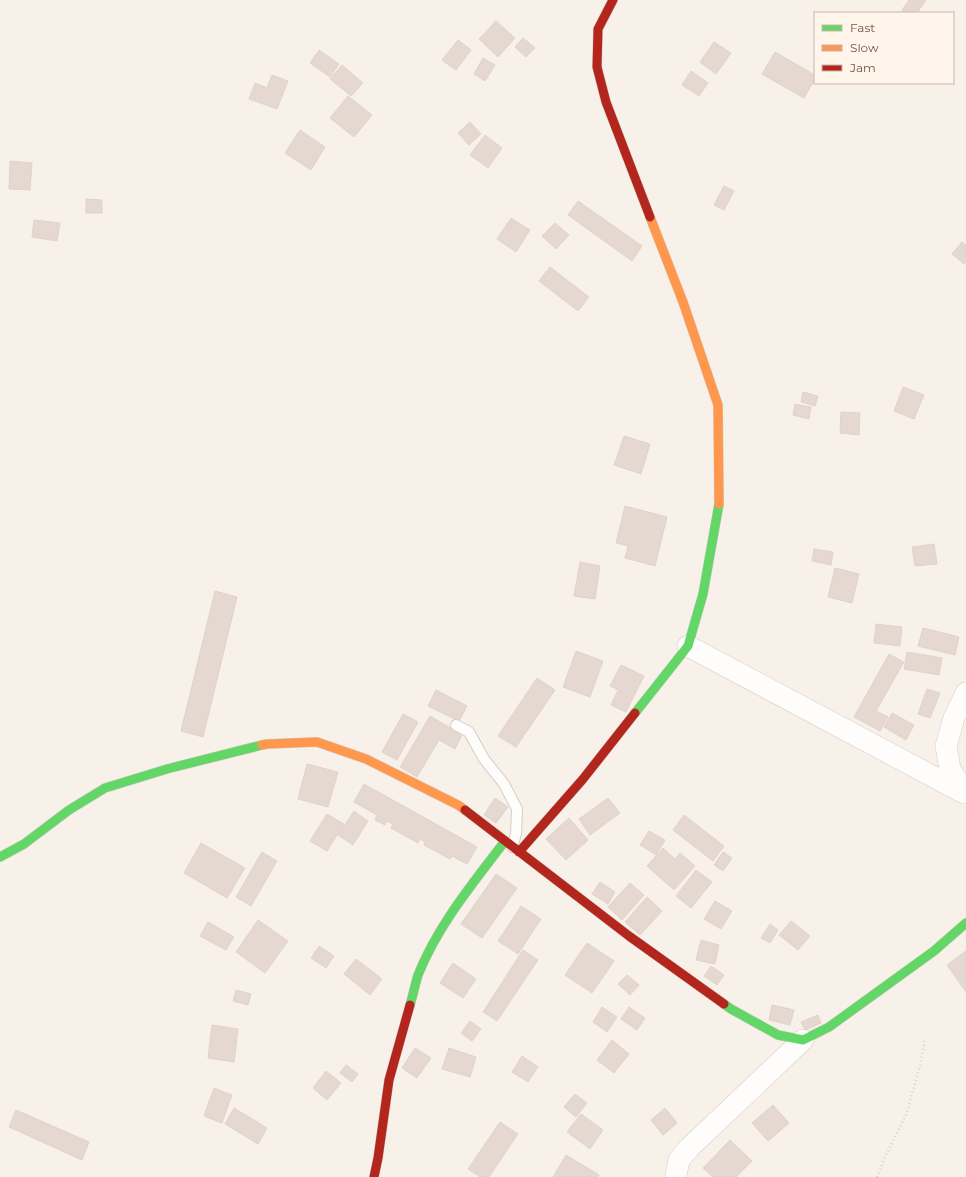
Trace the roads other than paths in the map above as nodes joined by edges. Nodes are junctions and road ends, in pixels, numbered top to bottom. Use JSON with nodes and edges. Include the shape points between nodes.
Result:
{"nodes":[{"id":1,"x":613,"y":0,"type":"edge"},
{"id":2,"x":688,"y":646,"type":"junction"},
{"id":3,"x":966,"y":693,"type":"edge"},
{"id":4,"x":456,"y":725,"type":"dead end"},
{"id":5,"x":965,"y":794,"type":"edge"},
{"id":6,"x":512,"y":847,"type":"junction"},
{"id":7,"x":0,"y":857,"type":"edge"},
{"id":8,"x":966,"y":923,"type":"edge"},
{"id":9,"x":803,"y":1040,"type":"junction"},
{"id":10,"x":675,"y":1176,"type":"edge"},
{"id":11,"x":374,"y":1177,"type":"edge"}],
"edges":[{"from":1,"to":2,"type":"street","via":[[598,29],[597,67],[606,102],[683,302],[718,405],[718,501],[704,594]]},
{"from":2,"to":5,"type":"street"},
{"from":2,"to":6,"type":"street","via":[[583,779]]},
{"from":3,"to":5,"type":"street","via":[[954,718],[946,746],[950,768]]},
{"from":4,"to":6,"type":"lane","via":[[469,732],[484,759],[504,784],[517,809],[516,834]]},
{"from":6,"to":7,"type":"street","via":[[458,805],[366,759],[317,742],[267,744],[167,769],[105,788],[69,810],[24,844]]},
{"from":6,"to":9,"type":"street","via":[[731,1009],[778,1035]]},
{"from":6,"to":11,"type":"street","via":[[464,894],[432,945],[418,976],[388,1080]]},
{"from":8,"to":9,"type":"street","via":[[934,951],[829,1027]]},
{"from":9,"to":10,"type":"street","via":[[689,1148],[679,1160]]}]}
